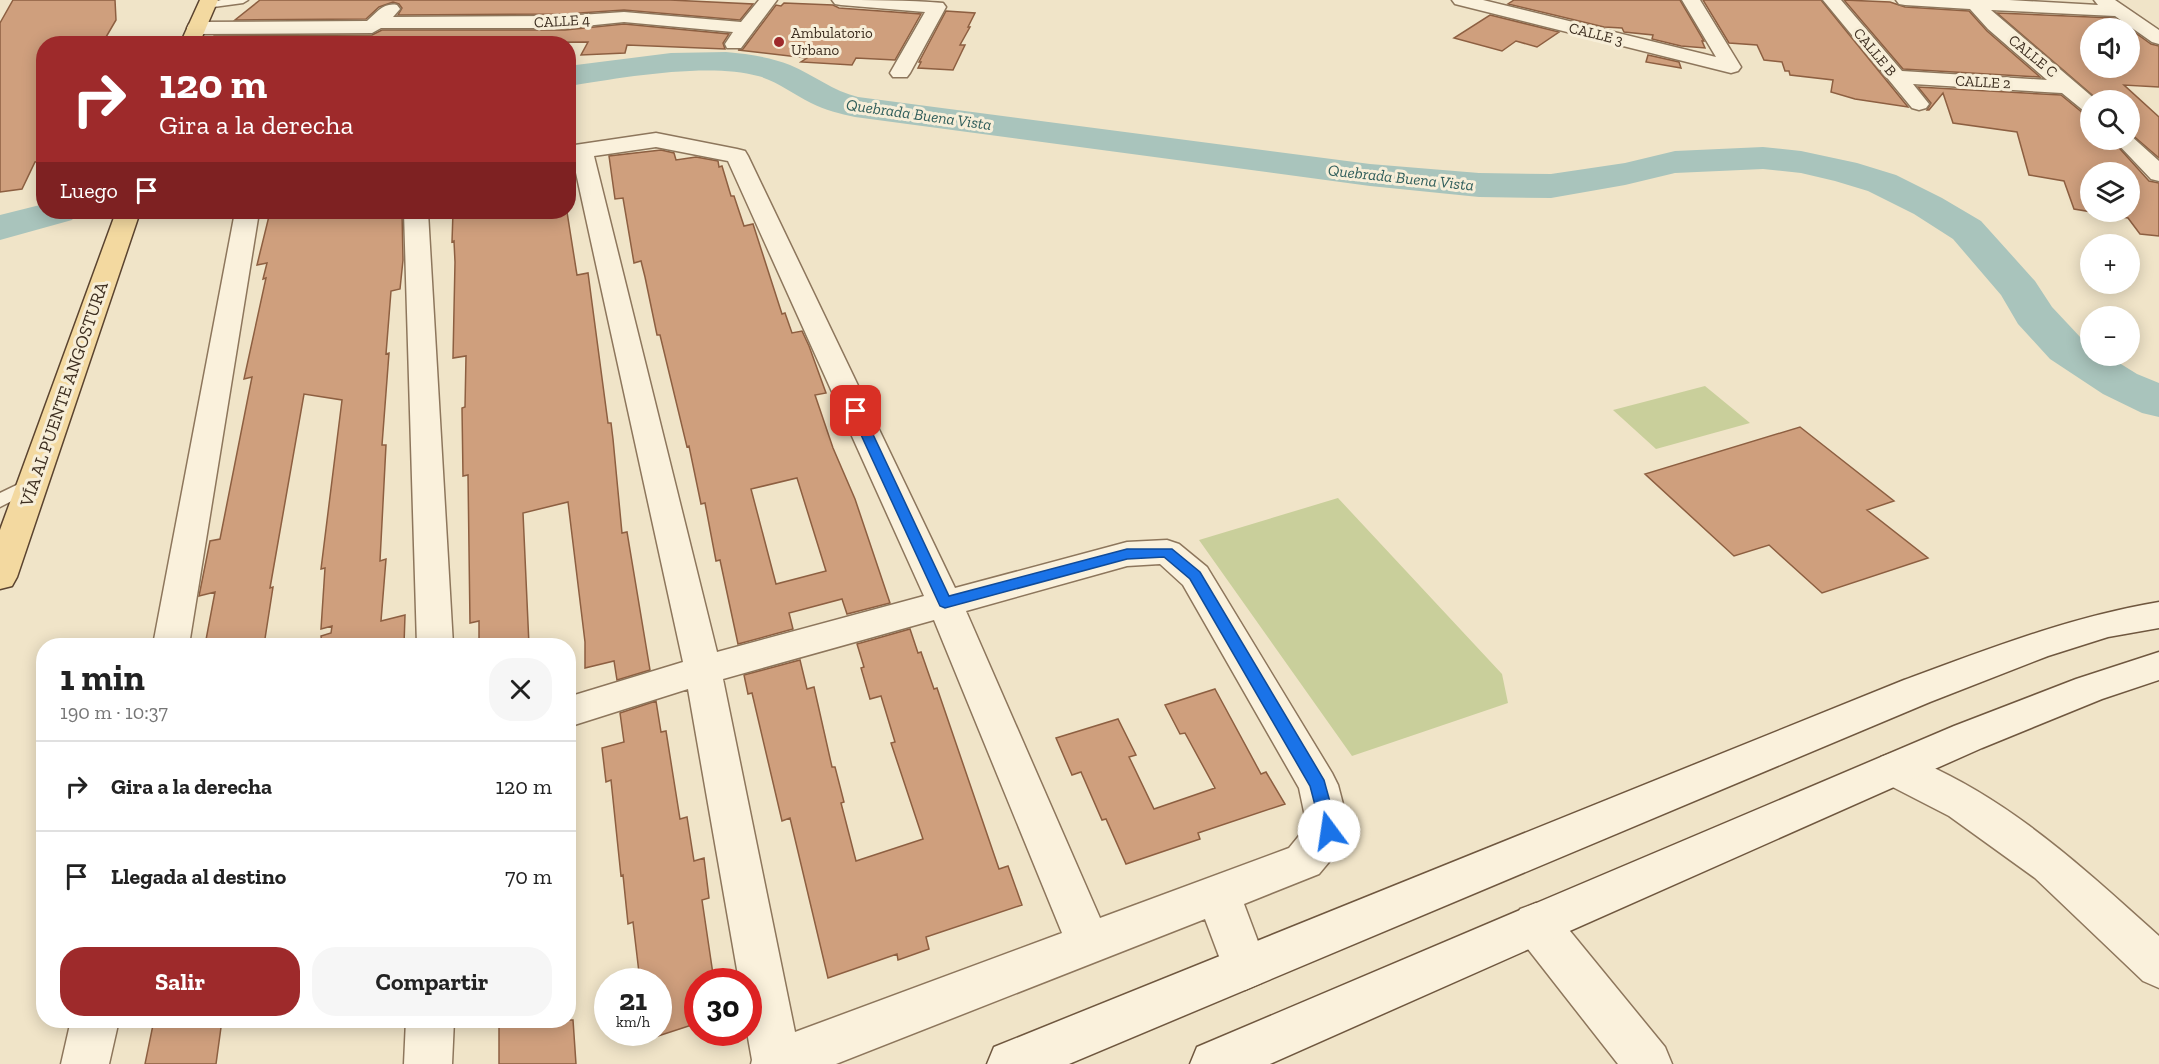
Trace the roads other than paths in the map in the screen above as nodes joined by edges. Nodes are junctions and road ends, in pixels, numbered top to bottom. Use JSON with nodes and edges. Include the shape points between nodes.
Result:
{"nodes":[{"id":1,"x":243,"y":0,"type":"edge"},
{"id":2,"x":401,"y":0,"type":"edge"},
{"id":3,"x":762,"y":0,"type":"edge"},
{"id":4,"x":841,"y":0,"type":"edge"},
{"id":5,"x":1461,"y":0,"type":"edge"},
{"id":6,"x":1691,"y":0,"type":"edge"},
{"id":7,"x":1832,"y":0,"type":"edge"},
{"id":8,"x":1905,"y":0,"type":"edge"},
{"id":9,"x":2103,"y":0,"type":"edge"},
{"id":10,"x":208,"y":3,"type":"edge"},
{"id":11,"x":1975,"y":4,"type":"junction"},
{"id":12,"x":2119,"y":11,"type":"junction"},
{"id":13,"x":374,"y":25,"type":"junction"},
{"id":14,"x":747,"y":28,"type":"junction"},
{"id":15,"x":193,"y":36,"type":"edge"},
{"id":16,"x":2159,"y":38,"type":"edge"},
{"id":17,"x":731,"y":48,"type":"dead end"},
{"id":18,"x":900,"y":74,"type":"dead end"},
{"id":19,"x":1896,"y":77,"type":"junction"},
{"id":20,"x":2070,"y":87,"type":"junction"},
{"id":21,"x":2080,"y":97,"type":"edge"},
{"id":22,"x":1919,"y":104,"type":"dead end"},
{"id":23,"x":2135,"y":150,"type":"edge"},
{"id":24,"x":576,"y":152,"type":"edge"},
{"id":25,"x":576,"y":156,"type":"edge"},
{"id":26,"x":2159,"y":174,"type":"edge"},
{"id":27,"x":246,"y":219,"type":"edge"},
{"id":28,"x":416,"y":219,"type":"edge"},
{"id":29,"x":125,"y":220,"type":"edge"},
{"id":30,"x":33,"y":483,"type":"junction"},
{"id":31,"x":0,"y":501,"type":"edge"},
{"id":32,"x":0,"y":577,"type":"edge"},
{"id":33,"x":945,"y":603,"type":"junction"},
{"id":34,"x":2159,"y":615,"type":"edge"},
{"id":35,"x":172,"y":638,"type":"edge"},
{"id":36,"x":435,"y":638,"type":"edge"},
{"id":37,"x":2159,"y":666,"type":"edge"},
{"id":38,"x":703,"y":670,"type":"junction"},
{"id":39,"x":576,"y":710,"type":"edge"},
{"id":40,"x":1895,"y":769,"type":"junction"},
{"id":41,"x":1218,"y":894,"type":"junction"},
{"id":42,"x":1536,"y":924,"type":"junction"},
{"id":43,"x":1089,"y":945,"type":"junction"},
{"id":44,"x":2159,"y":966,"type":"edge"},
{"id":45,"x":1245,"y":968,"type":"junction"},
{"id":46,"x":93,"y":1028,"type":"edge"},
{"id":47,"x":430,"y":1028,"type":"edge"},
{"id":48,"x":85,"y":1064,"type":"edge"},
{"id":49,"x":428,"y":1064,"type":"edge"},
{"id":50,"x":776,"y":1064,"type":"edge"},
{"id":51,"x":1011,"y":1064,"type":"edge"},
{"id":52,"x":1214,"y":1064,"type":"edge"},
{"id":53,"x":1648,"y":1064,"type":"edge"}],
"edges":[{"from":1,"to":10,"type":"lane"},
{"from":2,"to":13,"type":"street"},
{"from":3,"to":14,"type":"street"},
{"from":4,"to":18,"type":"street","via":[[937,7]]},
{"from":5,"to":6,"type":"street","name":"CALLE 3","via":[[1731,67]]},
{"from":7,"to":19,"type":"street","name":"CALLE B"},
{"from":8,"to":11,"type":"street"},
{"from":9,"to":12,"type":"street"},
{"from":10,"to":15,"type":"main road"},
{"from":11,"to":12,"type":"street"},
{"from":11,"to":20,"type":"street","name":"CALLE C"},
{"from":12,"to":16,"type":"street"},
{"from":13,"to":14,"type":"street","name":"CALLE 4","via":[[565,22],[624,17]]},
{"from":13,"to":15,"type":"street","name":"CALLE 4"},
{"from":14,"to":17,"type":"street"},
{"from":19,"to":20,"type":"street","name":"CALLE 2"},
{"from":19,"to":22,"type":"street","name":"CALLE B"},
{"from":20,"to":21,"type":"street","name":"CALLE C"},
{"from":23,"to":26,"type":"street"},
{"from":24,"to":33,"type":"street","via":[[656,140],[737,156]]},
{"from":25,"to":38,"type":"street"},
{"from":27,"to":35,"type":"street"},
{"from":28,"to":36,"type":"street"},
{"from":29,"to":30,"type":"main road","name":"VÍA AL PUENTE ANGOSTURA"},
{"from":30,"to":31,"type":"lane"},
{"from":30,"to":32,"type":"main road","name":"VÍA AL PUENTE ANGOSTURA"},
{"from":33,"to":38,"type":"street"},
{"from":33,"to":41,"type":"street","via":[[1127,554],[1167,552],[1195,576],[1318,785],[1329,831],[1304,861]]},
{"from":33,"to":43,"type":"street"},
{"from":34,"to":45,"type":"street","via":[[2108,624],[2036,646]]},
{"from":37,"to":40,"type":"street","via":[[2089,689]]},
{"from":38,"to":39,"type":"street"},
{"from":38,"to":50,"type":"street"},
{"from":40,"to":42,"type":"street"},
{"from":40,"to":44,"type":"street","via":[[1963,804],[2050,866]]},
{"from":41,"to":43,"type":"street"},
{"from":41,"to":45,"type":"street"},
{"from":42,"to":52,"type":"street"},
{"from":42,"to":53,"type":"street"},
{"from":43,"to":50,"type":"street"},
{"from":45,"to":51,"type":"street"},
{"from":46,"to":48,"type":"street"},
{"from":47,"to":49,"type":"street"}]}
